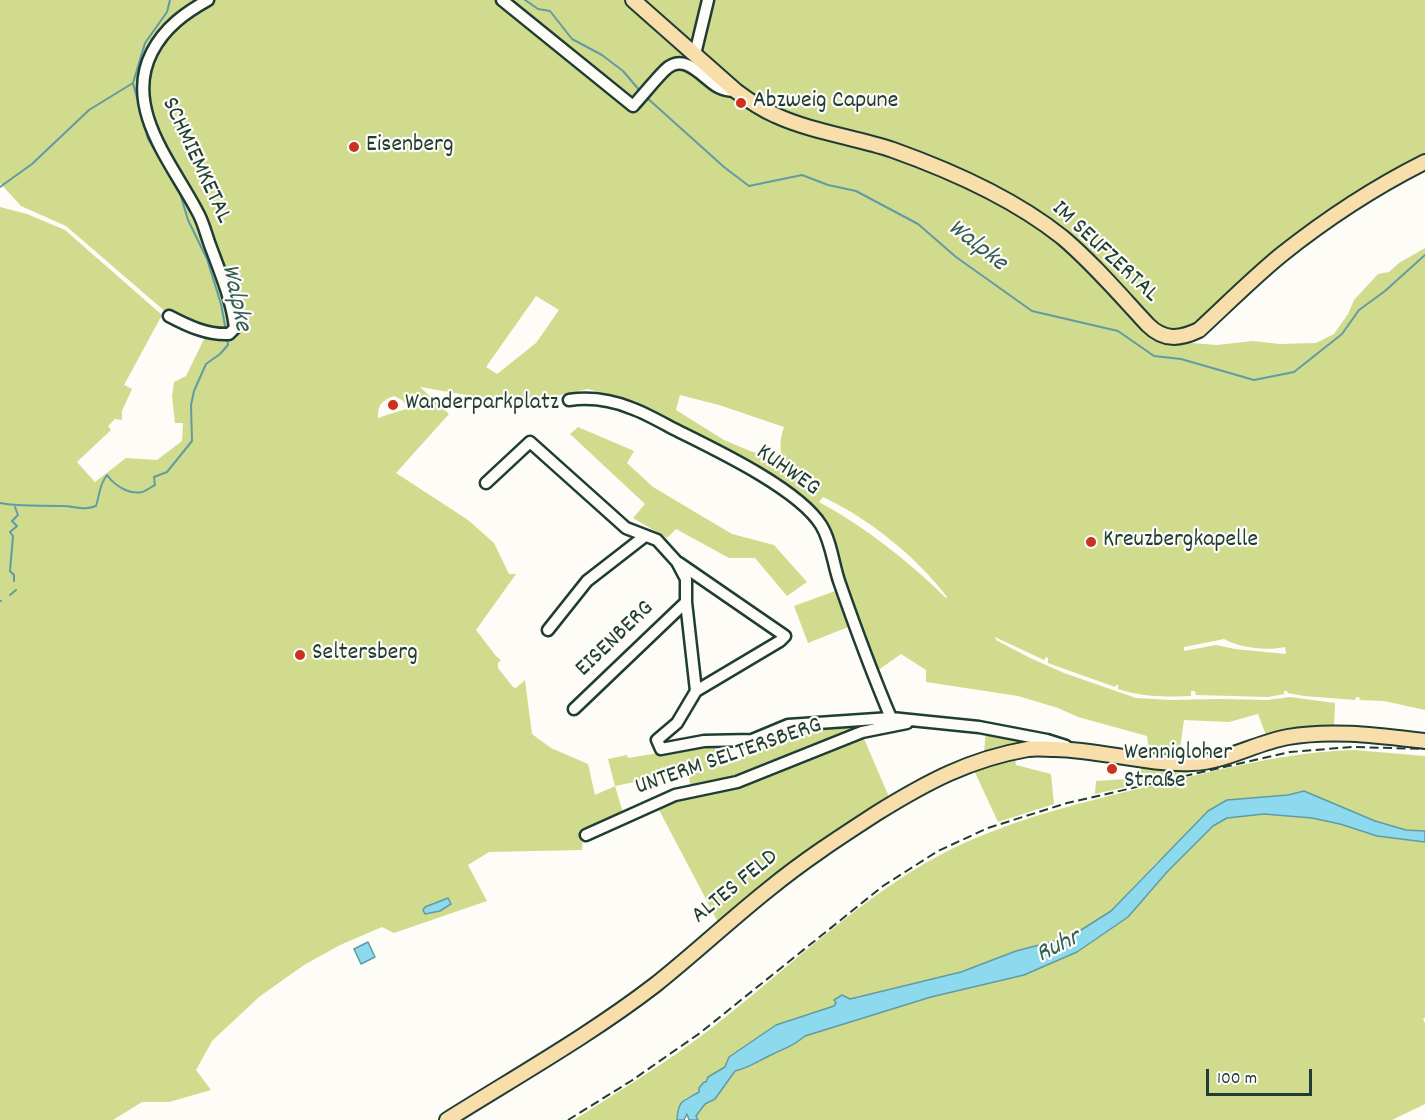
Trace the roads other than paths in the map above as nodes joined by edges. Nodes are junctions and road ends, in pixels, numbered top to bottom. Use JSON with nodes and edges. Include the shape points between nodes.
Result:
{"nodes":[{"id":1,"x":208,"y":0,"type":"edge"},
{"id":2,"x":502,"y":0,"type":"edge"},
{"id":3,"x":633,"y":0,"type":"edge"},
{"id":4,"x":708,"y":0,"type":"edge"},
{"id":5,"x":695,"y":54,"type":"junction"},
{"id":6,"x":736,"y":92,"type":"junction"},
{"id":7,"x":1425,"y":162,"type":"edge"},
{"id":8,"x":169,"y":316,"type":"dead end"},
{"id":9,"x":569,"y":400,"type":"dead end"},
{"id":10,"x":486,"y":483,"type":"dead end"},
{"id":11,"x":645,"y":536,"type":"junction"},
{"id":12,"x":677,"y":562,"type":"junction"},
{"id":13,"x":686,"y":602,"type":"junction"},
{"id":14,"x":548,"y":630,"type":"dead end"},
{"id":15,"x":696,"y":691,"type":"junction"},
{"id":16,"x":574,"y":709,"type":"dead end"},
{"id":17,"x":891,"y":718,"type":"junction"},
{"id":18,"x":922,"y":720,"type":"junction"},
{"id":19,"x":1425,"y":741,"type":"edge"},
{"id":20,"x":1033,"y":743,"type":"junction"},
{"id":21,"x":586,"y":835,"type":"dead end"},
{"id":22,"x":447,"y":1120,"type":"edge"}],
"edges":[{"from":1,"to":8,"type":"street","name":"SCHMIEMKETAL","via":[[183,15],[163,36],[148,60],[142,91],[155,134],[198,213],[235,328],[224,334],[191,327]]},
{"from":2,"to":6,"type":"street","via":[[633,106],[666,68],[678,63],[688,64],[716,86]]},
{"from":3,"to":5,"type":"main road","name":"IM SEUFZERTAL"},
{"from":4,"to":5,"type":"street"},
{"from":5,"to":6,"type":"main road","name":"IM SEUFZERTAL"},
{"from":6,"to":7,"type":"main road","name":"IM SEUFZERTAL","via":[[783,118],[942,169],[1032,215],[1095,268],[1156,333],[1174,338],[1199,330],[1305,237]]},
{"from":9,"to":17,"type":"street","name":"KUHWEG","via":[[589,397],[630,407],[704,444],[799,501],[826,535],[838,579]]},
{"from":10,"to":11,"type":"street","via":[[530,442],[626,528]]},
{"from":11,"to":12,"type":"street","via":[[657,540]]},
{"from":11,"to":14,"type":"street","via":[[587,581]]},
{"from":12,"to":13,"type":"street","via":[[686,579]]},
{"from":12,"to":15,"type":"street","via":[[785,636]]},
{"from":13,"to":15,"type":"street"},
{"from":13,"to":16,"type":"street","name":"EISENBERG"},
{"from":15,"to":17,"type":"street","via":[[677,723],[657,740],[661,749],[704,741],[752,740],[788,725]]},
{"from":17,"to":18,"type":"street"},
{"from":18,"to":20,"type":"street","via":[[979,727]]},
{"from":18,"to":21,"type":"street","name":"UNTERM SELTERSBERG","via":[[862,732],[736,782],[675,795]]},
{"from":19,"to":20,"type":"main road","name":"ALTES FELD","via":[[1382,736],[1295,736],[1193,763]]},
{"from":20,"to":22,"type":"main road","name":"ALTES FELD","via":[[949,772],[833,841],[625,1008]]}]}
